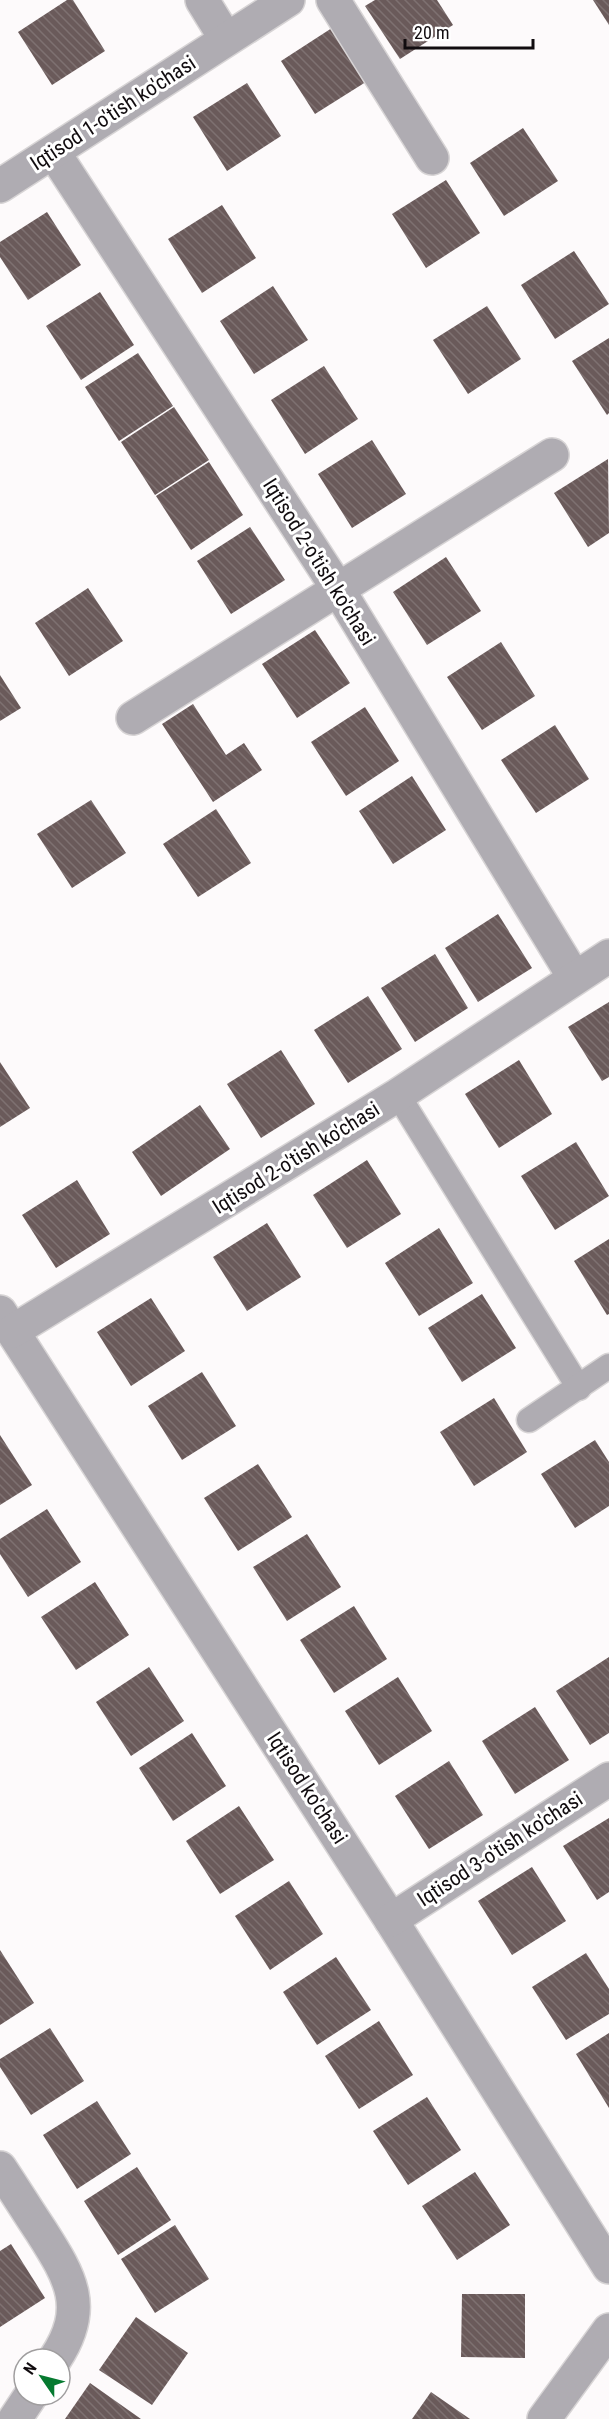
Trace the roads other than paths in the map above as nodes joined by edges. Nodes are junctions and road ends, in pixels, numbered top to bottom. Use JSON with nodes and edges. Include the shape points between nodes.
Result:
{"nodes":[{"id":1,"x":202,"y":0,"type":"edge"},
{"id":2,"x":288,"y":0,"type":"edge"},
{"id":3,"x":333,"y":0,"type":"edge"},
{"id":4,"x":226,"y":39,"type":"junction"},
{"id":5,"x":54,"y":153,"type":"junction"},
{"id":6,"x":432,"y":158,"type":"dead end"},
{"id":7,"x":0,"y":186,"type":"edge"},
{"id":8,"x":552,"y":455,"type":"dead end"},
{"id":9,"x":338,"y":589,"type":"junction"},
{"id":10,"x":133,"y":718,"type":"dead end"},
{"id":11,"x":609,"y":956,"type":"edge"},
{"id":12,"x":574,"y":977,"type":"junction"},
{"id":13,"x":398,"y":1095,"type":"junction"},
{"id":14,"x":7,"y":1322,"type":"edge"},
{"id":15,"x":609,"y":1366,"type":"edge"},
{"id":16,"x":579,"y":1388,"type":"junction"},
{"id":17,"x":529,"y":1420,"type":"dead end"},
{"id":18,"x":609,"y":1779,"type":"edge"},
{"id":19,"x":391,"y":1920,"type":"junction"},
{"id":20,"x":0,"y":2168,"type":"edge"},
{"id":21,"x":609,"y":2267,"type":"edge"},
{"id":22,"x":609,"y":2330,"type":"edge"},
{"id":23,"x":63,"y":2347,"type":"edge"},
{"id":24,"x":544,"y":2419,"type":"edge"}],
"edges":[{"from":1,"to":4,"type":"street"},
{"from":2,"to":4,"type":"street","name":"Iqtisod 1-o'tish ko'chasi"},
{"from":3,"to":6,"type":"street"},
{"from":4,"to":5,"type":"street","name":"Iqtisod 1-o'tish ko'chasi"},
{"from":5,"to":7,"type":"street","name":"Iqtisod 1-o'tish ko'chasi"},
{"from":5,"to":9,"type":"street","name":"Iqtisod 2-o'tish ko'chasi"},
{"from":8,"to":9,"type":"street"},
{"from":9,"to":10,"type":"street"},
{"from":9,"to":12,"type":"street","name":"Iqtisod 2-o'tish ko'chasi"},
{"from":11,"to":12,"type":"street","name":"Iqtisod 2-o'tish ko'chasi"},
{"from":12,"to":13,"type":"street","name":"Iqtisod 2-o'tish ko'chasi"},
{"from":13,"to":14,"type":"street","name":"Iqtisod 2-o'tish ko'chasi"},
{"from":13,"to":16,"type":"lane"},
{"from":14,"to":19,"type":"street","name":"Iqtisod ko'chasi"},
{"from":15,"to":16,"type":"lane"},
{"from":16,"to":17,"type":"lane"},
{"from":18,"to":19,"type":"street","name":"Iqtisod 3-o'tish ko'chasi"},
{"from":19,"to":21,"type":"street","name":"Iqtisod ko'chasi"},
{"from":20,"to":23,"type":"street","via":[[68,2276],[74,2319]]},
{"from":22,"to":24,"type":"street"}]}
